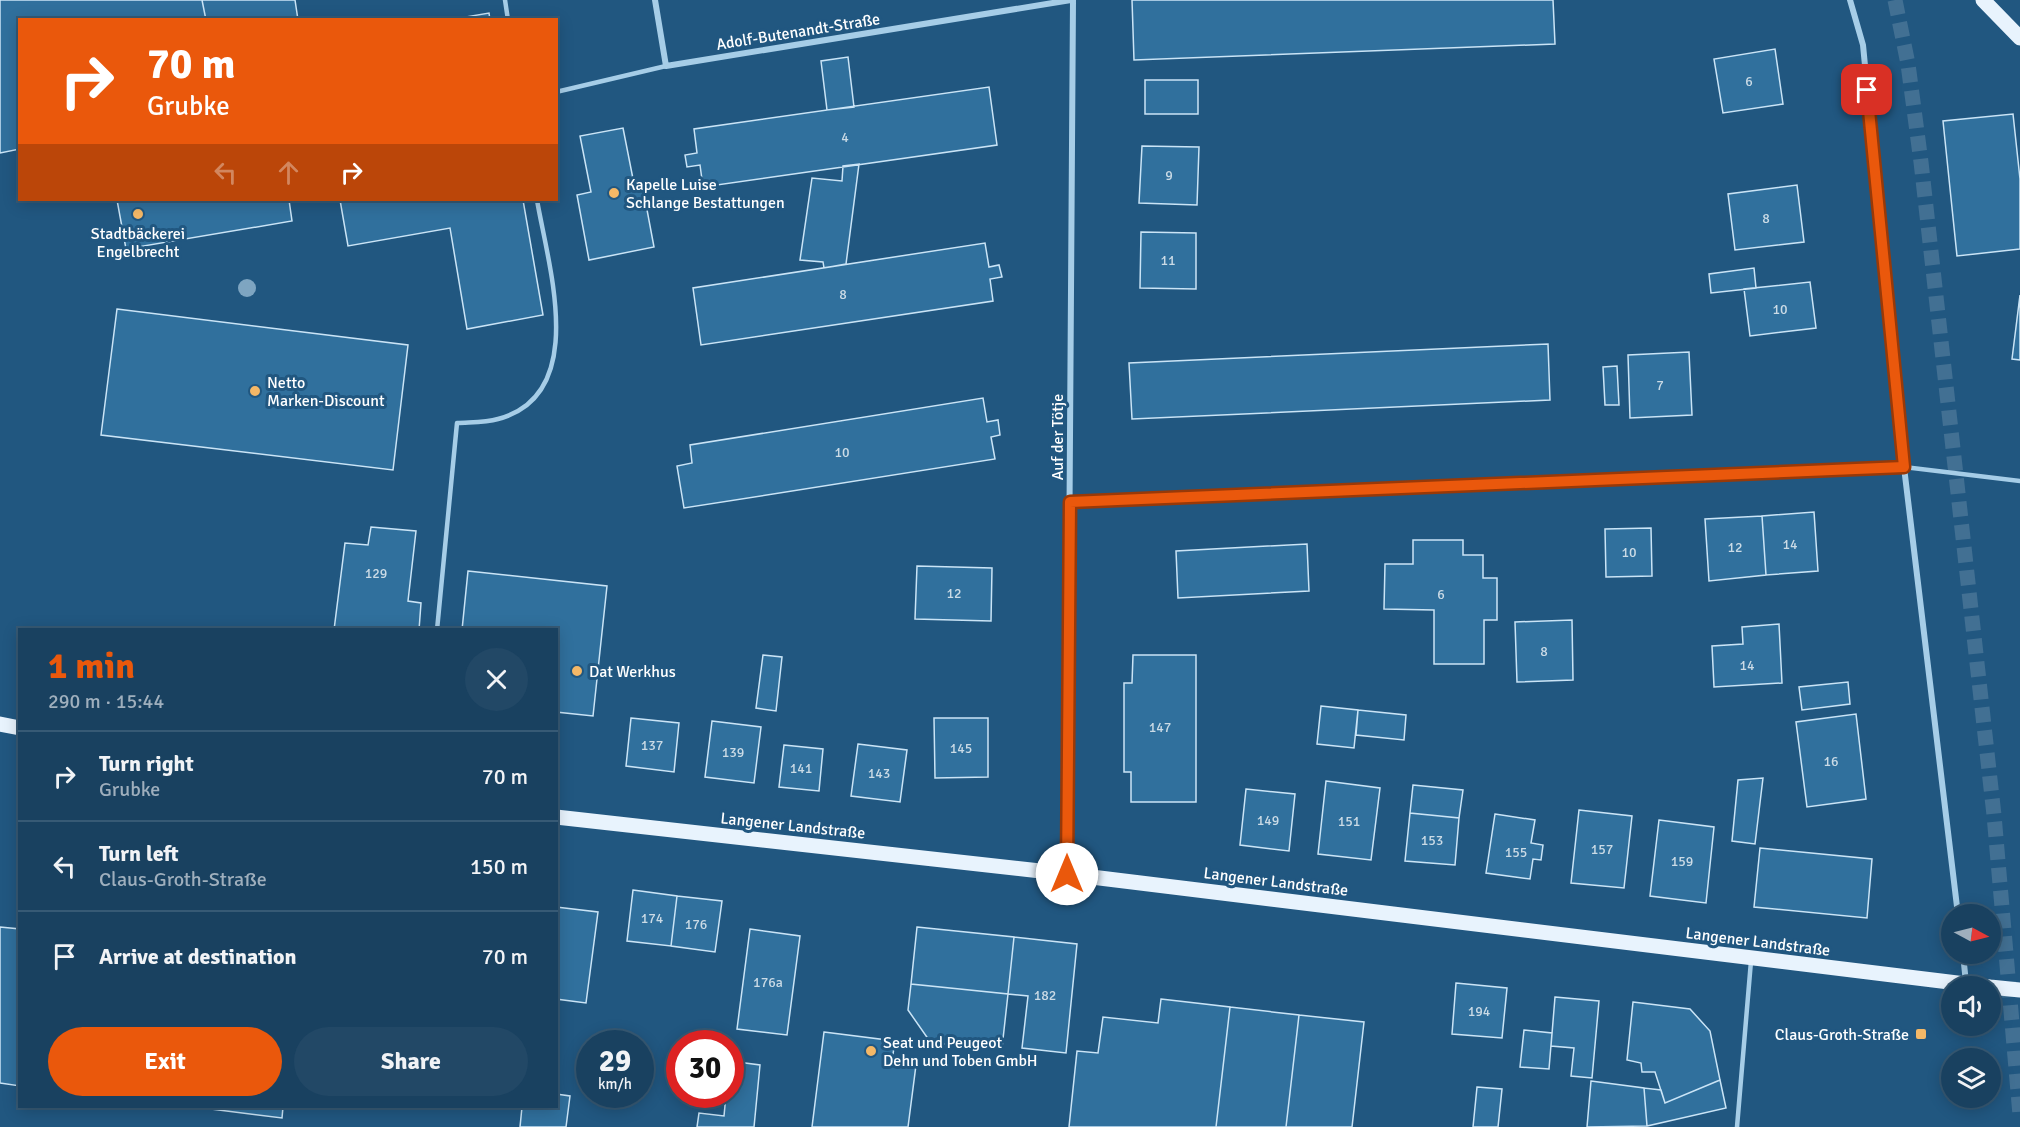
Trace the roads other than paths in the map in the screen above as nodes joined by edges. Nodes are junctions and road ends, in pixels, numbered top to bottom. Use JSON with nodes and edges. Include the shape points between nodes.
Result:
{"nodes":[{"id":1,"x":505,"y":0,"type":"edge"},
{"id":2,"x":655,"y":0,"type":"edge"},
{"id":3,"x":1072,"y":0,"type":"edge"},
{"id":4,"x":1850,"y":0,"type":"edge"},
{"id":5,"x":1983,"y":0,"type":"edge"},
{"id":6,"x":508,"y":18,"type":"edge"},
{"id":7,"x":2020,"y":38,"type":"edge"},
{"id":8,"x":666,"y":66,"type":"junction"},
{"id":9,"x":558,"y":92,"type":"edge"},
{"id":10,"x":537,"y":201,"type":"edge"},
{"id":11,"x":1904,"y":467,"type":"junction"},
{"id":12,"x":2020,"y":481,"type":"edge"},
{"id":13,"x":1070,"y":502,"type":"junction"},
{"id":14,"x":437,"y":628,"type":"edge"},
{"id":15,"x":0,"y":724,"type":"edge"},
{"id":16,"x":18,"y":728,"type":"edge"},
{"id":17,"x":558,"y":818,"type":"edge"},
{"id":18,"x":1067,"y":874,"type":"junction"},
{"id":19,"x":1957,"y":904,"type":"edge"},
{"id":20,"x":1752,"y":958,"type":"junction"},
{"id":21,"x":1941,"y":980,"type":"edge"},
{"id":22,"x":2001,"y":988,"type":"edge"},
{"id":23,"x":2020,"y":990,"type":"edge"},
{"id":24,"x":1737,"y":1127,"type":"edge"}],
"edges":[{"from":1,"to":6,"type":"lane"},
{"from":2,"to":8,"type":"street"},
{"from":3,"to":8,"type":"street","name":"Adolf-Butenandt-Straße"},
{"from":3,"to":13,"type":"street","name":"Auf der Tötje"},
{"from":4,"to":11,"type":"street","via":[[1863,45]]},
{"from":5,"to":7,"type":"main road"},
{"from":8,"to":9,"type":"lane"},
{"from":10,"to":14,"type":"lane","via":[[555,307],[557,346],[552,372],[536,398],[516,410],[499,419],[457,423]]},
{"from":11,"to":12,"type":"lane"},
{"from":11,"to":13,"type":"street"},
{"from":11,"to":19,"type":"street"},
{"from":13,"to":18,"type":"street","name":"Auf der Tötje"},
{"from":15,"to":16,"type":"main road"},
{"from":17,"to":18,"type":"main road","name":"Langener Landstraße"},
{"from":18,"to":20,"type":"main road","name":"Langener Landstraße"},
{"from":20,"to":21,"type":"main road","name":"Langener Landstraße"},
{"from":20,"to":24,"type":"lane"},
{"from":22,"to":23,"type":"main road","name":"Langener Landstraße"}]}
